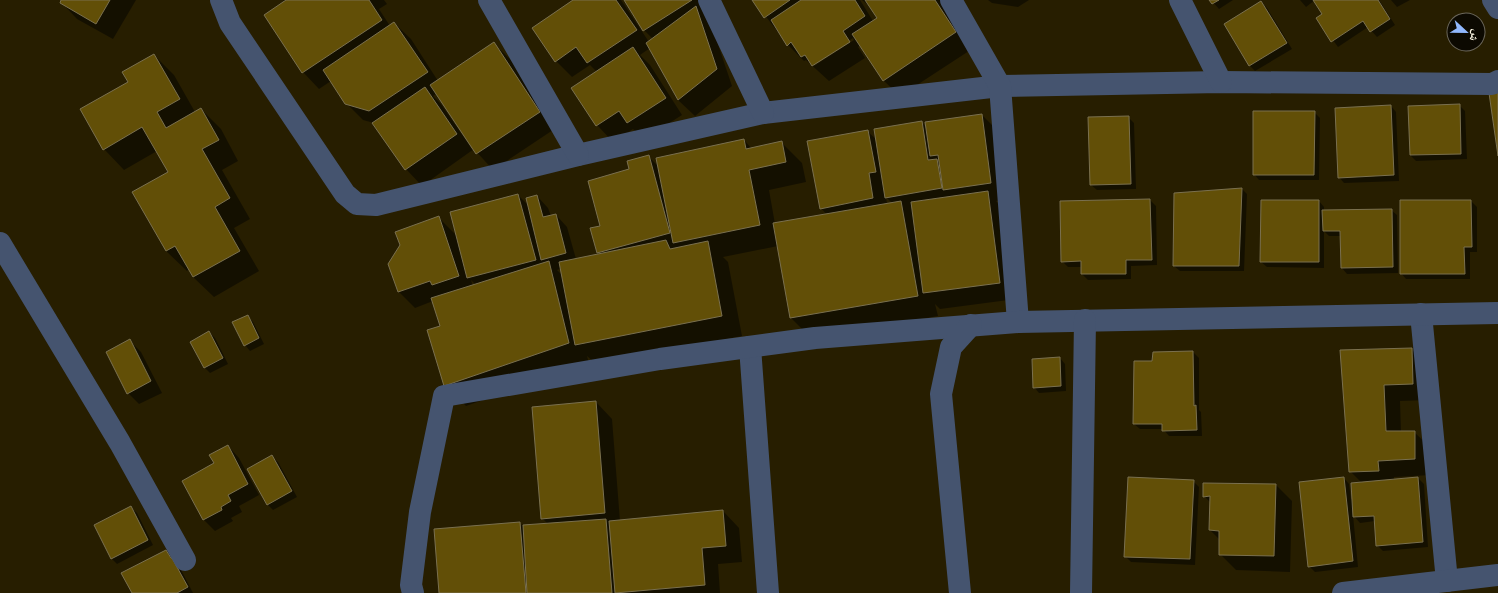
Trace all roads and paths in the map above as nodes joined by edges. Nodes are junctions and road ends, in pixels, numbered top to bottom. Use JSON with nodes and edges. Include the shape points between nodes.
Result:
{"nodes":[{"id":1,"x":221,"y":0,"type":"edge"},
{"id":2,"x":489,"y":0,"type":"edge"},
{"id":3,"x":709,"y":0,"type":"edge"},
{"id":4,"x":952,"y":0,"type":"edge"},
{"id":5,"x":1180,"y":0,"type":"edge"},
{"id":6,"x":1493,"y":0,"type":"edge"},
{"id":7,"x":1498,"y":8,"type":"edge"},
{"id":8,"x":1498,"y":81,"type":"edge"},
{"id":9,"x":1221,"y":82,"type":"junction"},
{"id":10,"x":1000,"y":86,"type":"junction"},
{"id":11,"x":763,"y":113,"type":"junction"},
{"id":12,"x":578,"y":155,"type":"junction"},
{"id":13,"x":0,"y":243,"type":"edge"},
{"id":14,"x":1498,"y":313,"type":"edge"},
{"id":15,"x":1421,"y":314,"type":"junction"},
{"id":16,"x":1085,"y":320,"type":"junction"},
{"id":17,"x":1018,"y":322,"type":"junction"},
{"id":18,"x":971,"y":325,"type":"junction"},
{"id":19,"x":750,"y":347,"type":"junction"},
{"id":20,"x":185,"y":560,"type":"dead end"},
{"id":21,"x":1498,"y":575,"type":"edge"},
{"id":22,"x":1447,"y":581,"type":"junction"},
{"id":23,"x":413,"y":593,"type":"edge"},
{"id":24,"x":768,"y":593,"type":"edge"},
{"id":25,"x":960,"y":593,"type":"edge"},
{"id":26,"x":1081,"y":593,"type":"edge"},
{"id":27,"x":1343,"y":593,"type":"edge"}],
"edges":[{"from":1,"to":12,"type":"street","via":[[230,24],[345,194],[357,204],[376,205]]},
{"from":2,"to":12,"type":"street"},
{"from":3,"to":11,"type":"street"},
{"from":4,"to":10,"type":"street"},
{"from":5,"to":9,"type":"street"},
{"from":6,"to":7,"type":"street"},
{"from":8,"to":9,"type":"street","via":[[1492,84]]},
{"from":9,"to":10,"type":"street"},
{"from":10,"to":11,"type":"street"},
{"from":10,"to":17,"type":"street"},
{"from":11,"to":12,"type":"street"},
{"from":13,"to":20,"type":"street","via":[[120,443]]},
{"from":14,"to":15,"type":"street"},
{"from":15,"to":16,"type":"street"},
{"from":15,"to":22,"type":"street"},
{"from":16,"to":17,"type":"street"},
{"from":16,"to":26,"type":"street"},
{"from":17,"to":18,"type":"street"},
{"from":18,"to":19,"type":"street","via":[[815,338]]},
{"from":18,"to":25,"type":"street","via":[[952,347],[941,394]]},
{"from":19,"to":23,"type":"street","via":[[660,359],[444,396],[420,512],[411,585]]},
{"from":19,"to":24,"type":"street"},
{"from":21,"to":22,"type":"street"},
{"from":22,"to":27,"type":"street"}]}
